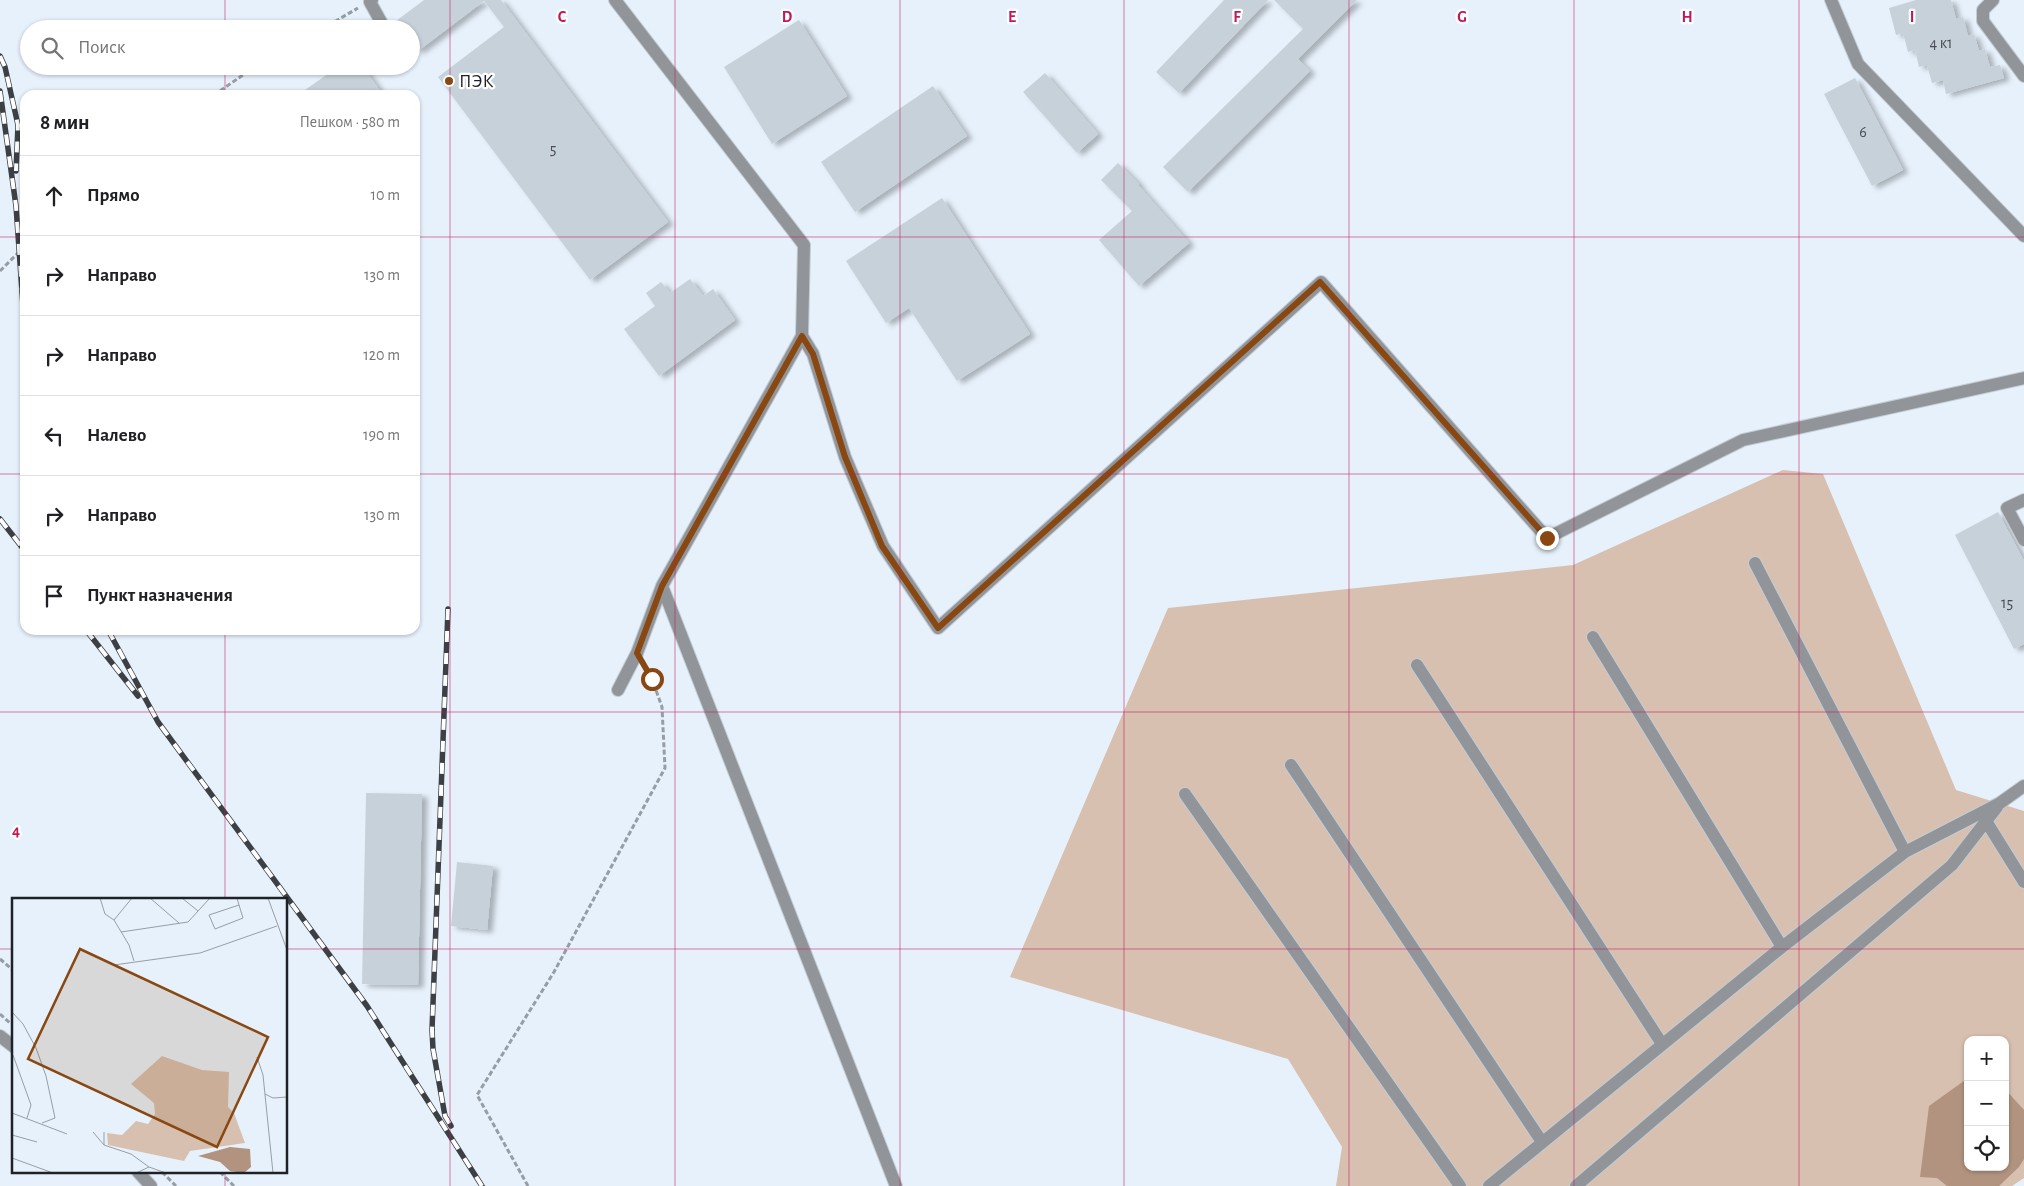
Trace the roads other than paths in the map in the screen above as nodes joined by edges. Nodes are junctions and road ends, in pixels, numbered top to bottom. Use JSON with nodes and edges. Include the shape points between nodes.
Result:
{"nodes":[{"id":1,"x":615,"y":0,"type":"edge"},
{"id":2,"x":1831,"y":0,"type":"edge"},
{"id":3,"x":1993,"y":0,"type":"edge"},
{"id":4,"x":371,"y":1,"type":"edge"},
{"id":5,"x":380,"y":20,"type":"edge"},
{"id":6,"x":2024,"y":76,"type":"edge"},
{"id":7,"x":2024,"y":236,"type":"edge"},
{"id":8,"x":802,"y":336,"type":"junction"},
{"id":9,"x":2024,"y":378,"type":"edge"},
{"id":10,"x":2024,"y":500,"type":"edge"},
{"id":11,"x":2024,"y":540,"type":"edge"},
{"id":12,"x":1755,"y":563,"type":"dead end"},
{"id":13,"x":662,"y":586,"type":"junction"},
{"id":14,"x":1593,"y":637,"type":"dead end"},
{"id":15,"x":1417,"y":665,"type":"dead end"},
{"id":16,"x":618,"y":690,"type":"dead end"},
{"id":17,"x":1291,"y":765,"type":"dead end"},
{"id":18,"x":2024,"y":786,"type":"edge"},
{"id":19,"x":1185,"y":794,"type":"dead end"},
{"id":20,"x":2000,"y":803,"type":"junction"},
{"id":21,"x":1986,"y":821,"type":"junction"},
{"id":22,"x":1905,"y":852,"type":"junction"},
{"id":23,"x":2024,"y":882,"type":"edge"},
{"id":24,"x":1782,"y":947,"type":"junction"},
{"id":25,"x":0,"y":1036,"type":"edge"},
{"id":26,"x":1662,"y":1044,"type":"junction"},
{"id":27,"x":12,"y":1045,"type":"edge"},
{"id":28,"x":1542,"y":1142,"type":"junction"},
{"id":29,"x":140,"y":1174,"type":"edge"},
{"id":30,"x":151,"y":1186,"type":"edge"},
{"id":31,"x":896,"y":1186,"type":"edge"},
{"id":32,"x":1460,"y":1186,"type":"edge"},
{"id":33,"x":1489,"y":1186,"type":"edge"},
{"id":34,"x":1576,"y":1186,"type":"edge"}],
"edges":[{"from":1,"to":8,"type":"street","via":[[804,245]]},
{"from":2,"to":7,"type":"street","via":[[1858,64]]},
{"from":3,"to":6,"type":"street","via":[[1983,10],[1983,21]]},
{"from":4,"to":5,"type":"street"},
{"from":8,"to":9,"type":"street","via":[[813,354],[845,457],[882,546],[938,628],[1320,282],[1547,538],[1743,440]]},
{"from":8,"to":13,"type":"street"},
{"from":10,"to":11,"type":"street","via":[[2007,508]]},
{"from":12,"to":22,"type":"street"},
{"from":13,"to":16,"type":"street","via":[[637,653]]},
{"from":13,"to":31,"type":"street"},
{"from":14,"to":24,"type":"street"},
{"from":15,"to":26,"type":"street"},
{"from":17,"to":28,"type":"street"},
{"from":18,"to":20,"type":"street"},
{"from":19,"to":32,"type":"street"},
{"from":20,"to":21,"type":"street"},
{"from":20,"to":22,"type":"street"},
{"from":21,"to":23,"type":"street"},
{"from":21,"to":34,"type":"street","via":[[1952,865]]},
{"from":22,"to":24,"type":"street"},
{"from":24,"to":26,"type":"street"},
{"from":25,"to":27,"type":"street"},
{"from":26,"to":28,"type":"street"},
{"from":28,"to":33,"type":"street"},
{"from":29,"to":30,"type":"street"}]}
